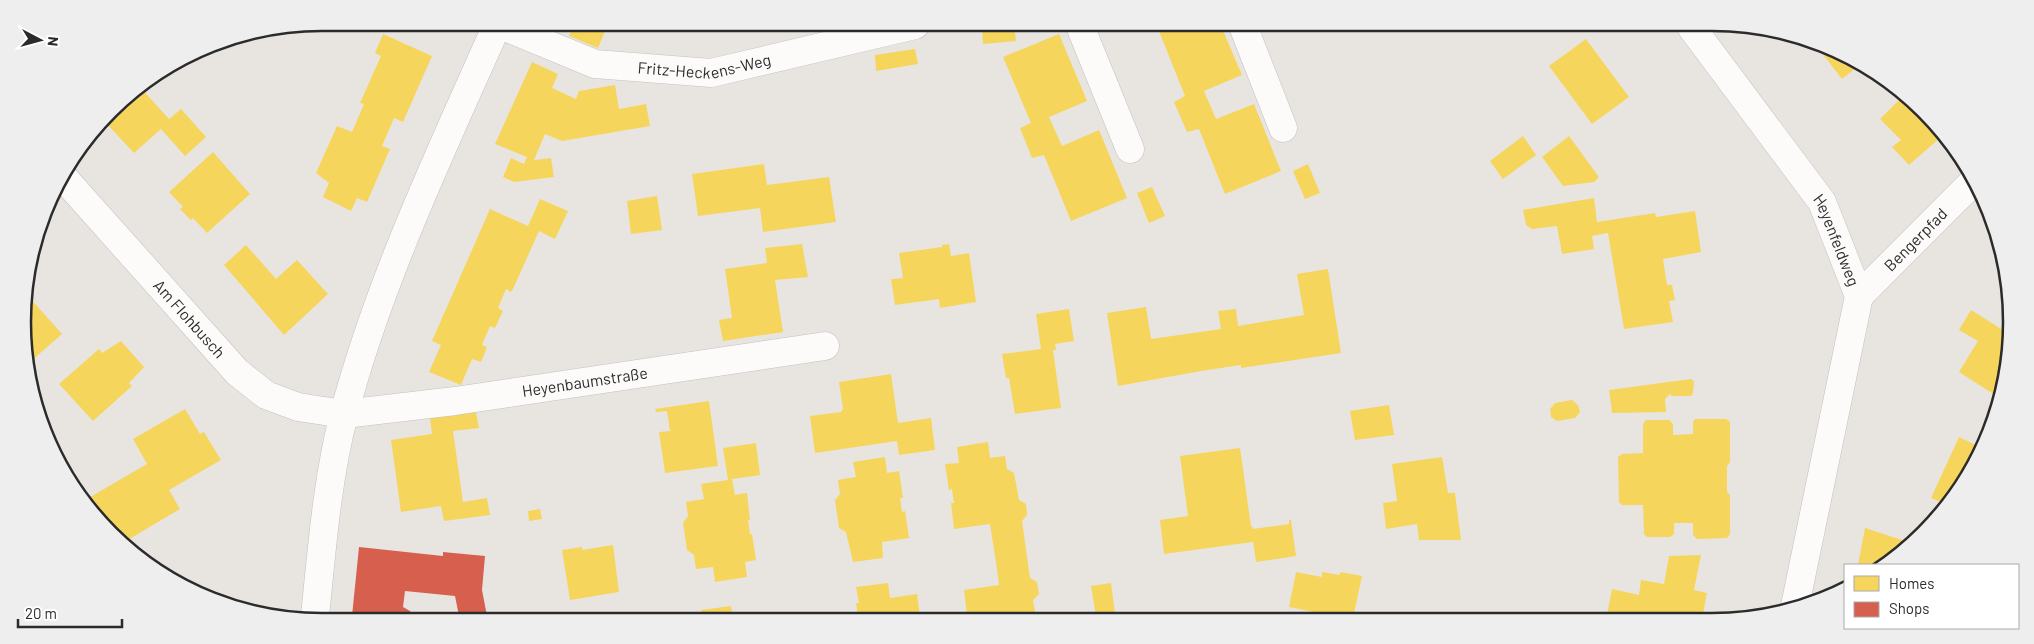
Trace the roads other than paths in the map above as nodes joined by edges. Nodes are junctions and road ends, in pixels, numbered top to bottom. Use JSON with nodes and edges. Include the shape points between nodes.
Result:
{"nodes":[{"id":1,"x":495,"y":31,"type":"edge"},
{"id":2,"x":515,"y":31,"type":"edge"},
{"id":3,"x":889,"y":31,"type":"edge"},
{"id":4,"x":1082,"y":31,"type":"edge"},
{"id":5,"x":1245,"y":31,"type":"edge"},
{"id":6,"x":1694,"y":31,"type":"edge"},
{"id":7,"x":1283,"y":128,"type":"dead end"},
{"id":8,"x":1130,"y":149,"type":"dead end"},
{"id":9,"x":67,"y":182,"type":"edge"},
{"id":10,"x":1969,"y":186,"type":"edge"},
{"id":11,"x":1860,"y":296,"type":"junction"},
{"id":12,"x":826,"y":346,"type":"dead end"},
{"id":13,"x":344,"y":414,"type":"junction"},
{"id":14,"x":1796,"y":600,"type":"edge"},
{"id":15,"x":315,"y":613,"type":"edge"}],
"edges":[{"from":1,"to":13,"type":"street","via":[[421,198],[370,329]]},
{"from":2,"to":3,"type":"street","name":"Fritz-Heckens-Weg","via":[[595,64],[711,72]]},
{"from":4,"to":8,"type":"street"},
{"from":5,"to":7,"type":"street"},
{"from":6,"to":11,"type":"street","name":"Heyenfeldweg","via":[[1822,202]]},
{"from":9,"to":13,"type":"street","name":"Am Flohbusch","via":[[237,372],[266,395],[298,407]]},
{"from":10,"to":11,"type":"street","name":"Bengerpfad"},
{"from":11,"to":14,"type":"street","name":"Heyenfeldweg"},
{"from":12,"to":13,"type":"street","name":"Heyenbaumstraße","via":[[455,401]]},
{"from":13,"to":15,"type":"street","via":[[329,484]]}]}
